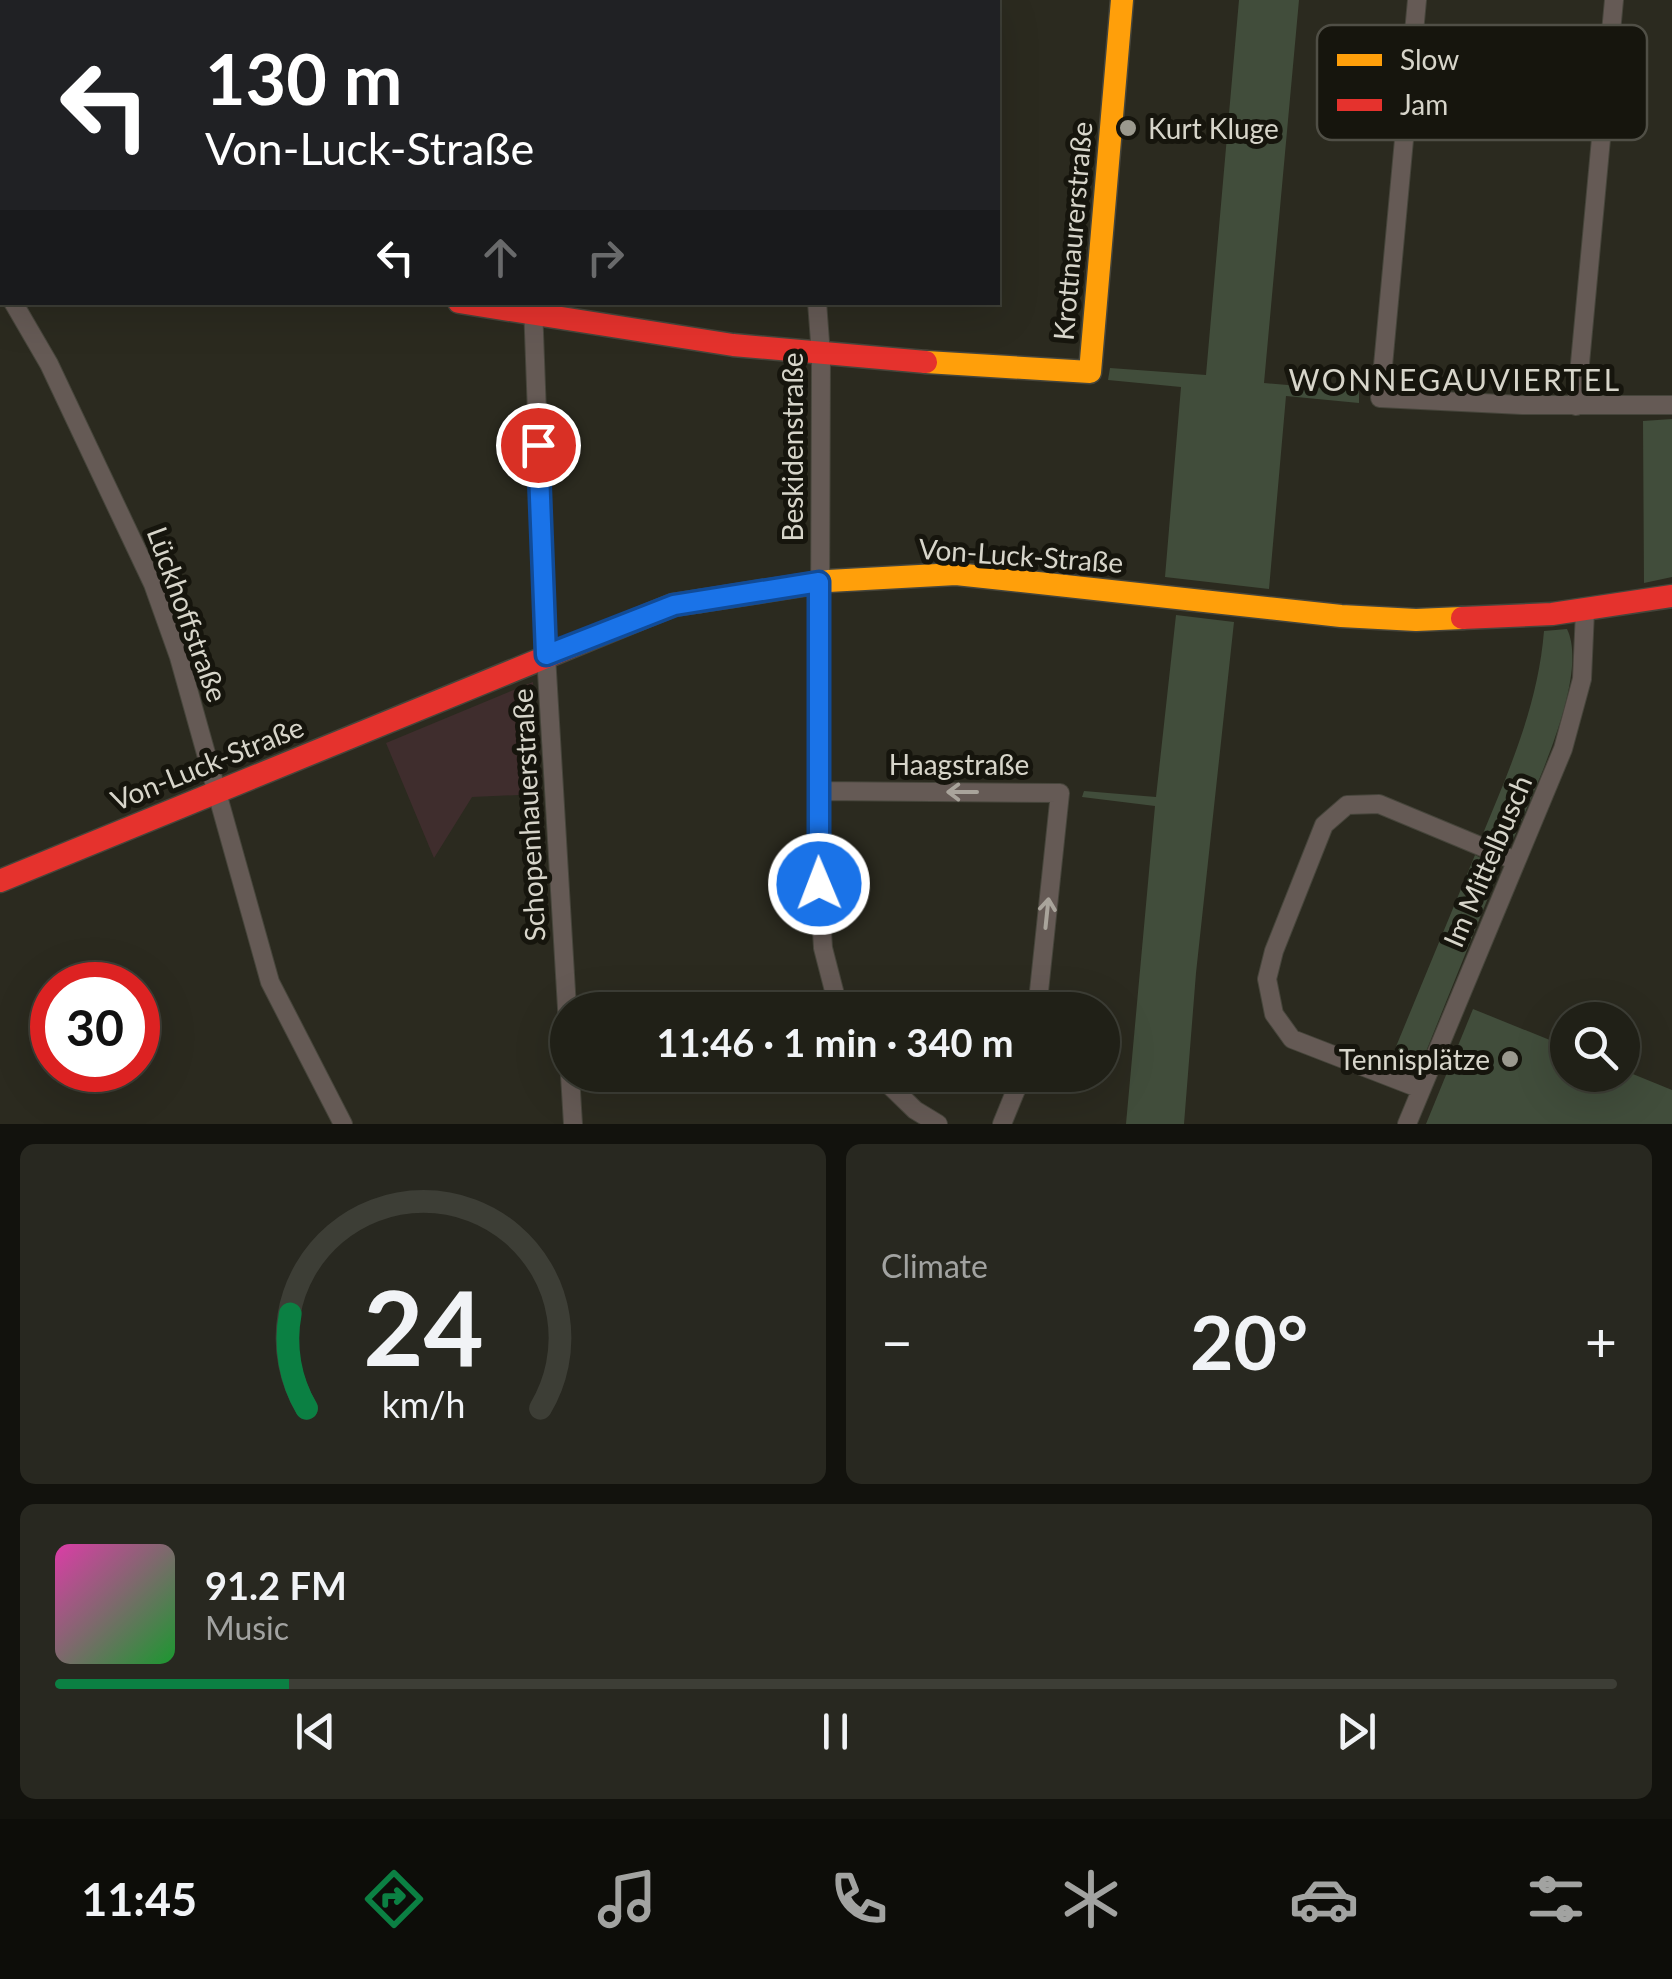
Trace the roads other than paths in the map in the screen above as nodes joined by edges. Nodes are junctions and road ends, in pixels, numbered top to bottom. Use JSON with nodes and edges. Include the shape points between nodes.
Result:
{"nodes":[{"id":1,"x":1122,"y":0,"type":"edge"},
{"id":2,"x":1417,"y":0,"type":"edge"},
{"id":3,"x":1614,"y":0,"type":"edge"},
{"id":4,"x":1415,"y":25,"type":"edge"},
{"id":5,"x":1612,"y":25,"type":"edge"},
{"id":6,"x":1404,"y":140,"type":"edge"},
{"id":7,"x":1601,"y":140,"type":"edge"},
{"id":8,"x":15,"y":305,"type":"edge"},
{"id":9,"x":496,"y":305,"type":"edge"},
{"id":10,"x":817,"y":305,"type":"edge"},
{"id":11,"x":533,"y":308,"type":"edge"},
{"id":12,"x":821,"y":355,"type":"junction"},
{"id":13,"x":1672,"y":404,"type":"edge"},
{"id":14,"x":1576,"y":406,"type":"junction"},
{"id":15,"x":819,"y":582,"type":"junction"},
{"id":16,"x":1672,"y":596,"type":"edge"},
{"id":17,"x":1585,"y":611,"type":"junction"},
{"id":18,"x":546,"y":655,"type":"junction"},
{"id":19,"x":818,"y":791,"type":"junction"},
{"id":20,"x":217,"y":792,"type":"junction"},
{"id":21,"x":1516,"y":861,"type":"junction"},
{"id":22,"x":0,"y":881,"type":"edge"},
{"id":23,"x":566,"y":992,"type":"edge"},
{"id":24,"x":833,"y":992,"type":"edge"},
{"id":25,"x":1039,"y":992,"type":"edge"},
{"id":26,"x":1421,"y":1089,"type":"junction"},
{"id":27,"x":571,"y":1092,"type":"edge"},
{"id":28,"x":896,"y":1092,"type":"edge"},
{"id":29,"x":1015,"y":1092,"type":"edge"},
{"id":30,"x":343,"y":1124,"type":"edge"},
{"id":31,"x":573,"y":1124,"type":"edge"},
{"id":32,"x":938,"y":1124,"type":"edge"},
{"id":33,"x":1002,"y":1124,"type":"edge"},
{"id":34,"x":1407,"y":1124,"type":"edge"}],
"edges":[{"from":1,"to":12,"type":"street","name":"Krottnaurerstraße","via":[[1090,372]]},
{"from":2,"to":4,"type":"street"},
{"from":3,"to":5,"type":"street"},
{"from":6,"to":14,"type":"street","via":[[1380,398]]},
{"from":7,"to":14,"type":"street"},
{"from":8,"to":20,"type":"street","name":"Lückhoffstraße","via":[[153,584]]},
{"from":9,"to":11,"type":"street","name":"Krottnaurerstraße"},
{"from":10,"to":12,"type":"street","name":"Beskidenstraße"},
{"from":11,"to":12,"type":"street","name":"Krottnaurerstraße","via":[[733,346]]},
{"from":11,"to":18,"type":"street","name":"Schopenhauerstraße"},
{"from":12,"to":15,"type":"street","name":"Beskidenstraße"},
{"from":13,"to":14,"type":"street"},
{"from":15,"to":17,"type":"street","name":"Von-Luck-Straße","via":[[956,574],[1388,618]]},
{"from":15,"to":18,"type":"street","name":"Von-Luck-Straße","via":[[674,605]]},
{"from":15,"to":19,"type":"street","name":"Beskidenstraße"},
{"from":16,"to":17,"type":"street","name":"Von-Luck-Straße"},
{"from":17,"to":21,"type":"street","name":"Im Mittelbusch","via":[[1577,704]]},
{"from":18,"to":20,"type":"street","name":"Von-Luck-Straße"},
{"from":18,"to":23,"type":"street","name":"Schopenhauerstraße"},
{"from":19,"to":24,"type":"street","name":"Beskidenstraße","via":[[823,948]]},
{"from":25,"to":19,"type":"street","name":"Haagstraße","one_way":true,"via":[[1060,792]]},
{"from":20,"to":22,"type":"street","name":"Von-Luck-Straße"},
{"from":20,"to":30,"type":"street","name":"Lückhoffstraße","via":[[270,982]]},
{"from":21,"to":26,"type":"street","name":"Im Mittelbusch"},
{"from":21,"to":26,"type":"street","via":[[1378,804],[1347,805],[1324,825],[1274,951],[1267,979],[1274,1014],[1292,1039]]},
{"from":26,"to":34,"type":"street","name":"Im Mittelbusch"},
{"from":27,"to":31,"type":"street"},
{"from":28,"to":32,"type":"street"},
{"from":29,"to":33,"type":"street"}]}
